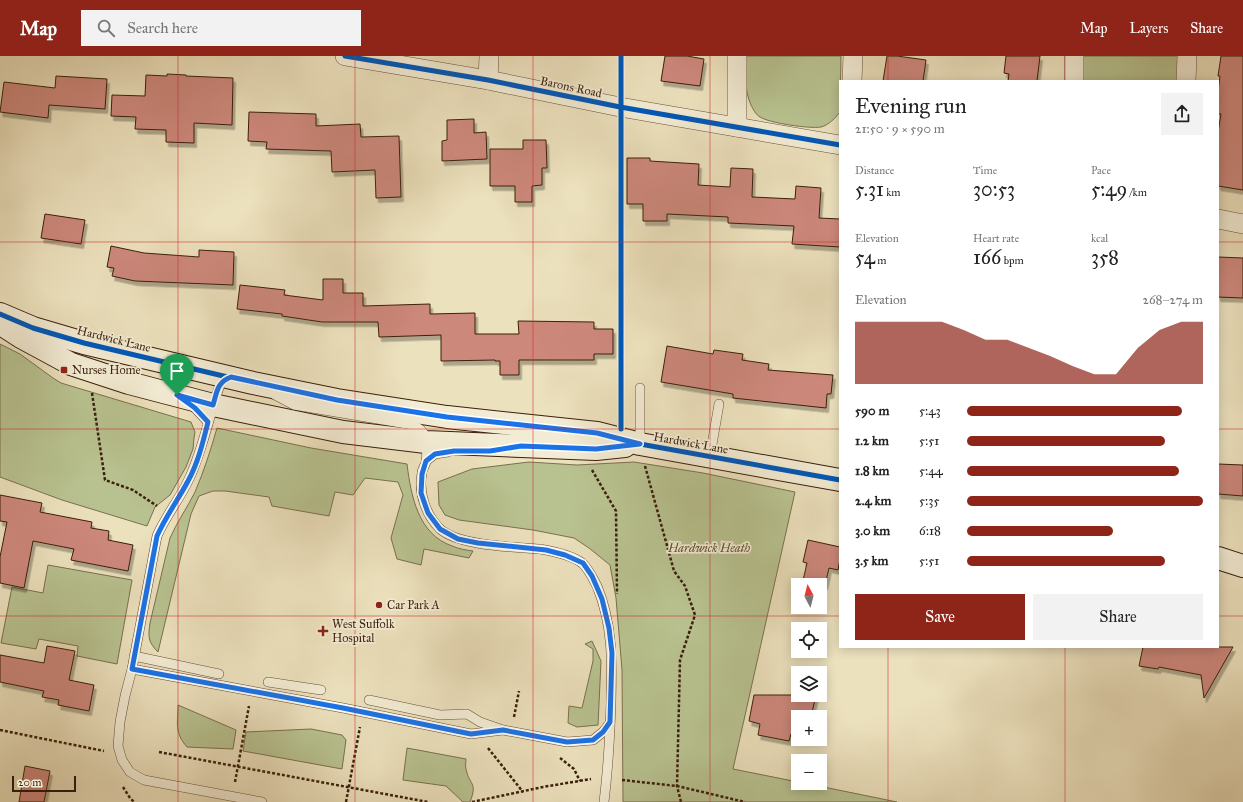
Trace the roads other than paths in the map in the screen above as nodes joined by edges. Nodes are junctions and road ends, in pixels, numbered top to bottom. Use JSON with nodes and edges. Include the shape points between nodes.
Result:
{"nodes":[{"id":1,"x":345,"y":56,"type":"edge"},
{"id":2,"x":489,"y":56,"type":"edge"},
{"id":3,"x":737,"y":56,"type":"edge"},
{"id":4,"x":852,"y":56,"type":"edge"},
{"id":5,"x":1074,"y":56,"type":"edge"},
{"id":6,"x":1187,"y":56,"type":"edge"},
{"id":7,"x":488,"y":80,"type":"junction"},
{"id":8,"x":852,"y":80,"type":"edge"},
{"id":9,"x":1074,"y":80,"type":"edge"},
{"id":10,"x":1186,"y":80,"type":"edge"},
{"id":11,"x":737,"y":127,"type":"junction"},
{"id":12,"x":839,"y":145,"type":"edge"},
{"id":13,"x":1219,"y":219,"type":"edge"},
{"id":14,"x":1243,"y":224,"type":"edge"},
{"id":15,"x":0,"y":314,"type":"edge"},
{"id":16,"x":0,"y":324,"type":"edge"},
{"id":17,"x":231,"y":377,"type":"junction"},
{"id":18,"x":253,"y":383,"type":"junction"},
{"id":19,"x":640,"y":388,"type":"dead end"},
{"id":20,"x":719,"y":404,"type":"dead end"},
{"id":21,"x":210,"y":414,"type":"junction"},
{"id":22,"x":426,"y":452,"type":"junction"},
{"id":23,"x":642,"y":452,"type":"junction"},
{"id":24,"x":710,"y":456,"type":"junction"},
{"id":25,"x":839,"y":480,"type":"edge"},
{"id":26,"x":1219,"y":558,"type":"edge"},
{"id":27,"x":1243,"y":566,"type":"edge"},
{"id":28,"x":134,"y":656,"type":"junction"},
{"id":29,"x":132,"y":669,"type":"junction"},
{"id":30,"x":219,"y":674,"type":"dead end"},
{"id":31,"x":268,"y":682,"type":"dead end"},
{"id":32,"x":321,"y":690,"type":"dead end"},
{"id":33,"x":369,"y":700,"type":"dead end"},
{"id":34,"x":610,"y":722,"type":"junction"},
{"id":35,"x":503,"y":730,"type":"junction"},
{"id":36,"x":262,"y":802,"type":"edge"},
{"id":37,"x":604,"y":802,"type":"edge"}],
"edges":[{"from":1,"to":7,"type":"street","name":"Barons Road"},
{"from":2,"to":7,"type":"street"},
{"from":3,"to":11,"type":"street"},
{"from":4,"to":8,"type":"street"},
{"from":5,"to":9,"type":"street"},
{"from":6,"to":10,"type":"street"},
{"from":7,"to":11,"type":"street","name":"Barons Road","via":[[620,107]]},
{"from":11,"to":12,"type":"street","name":"Barons Road"},
{"from":13,"to":14,"type":"street"},
{"from":15,"to":17,"type":"street","name":"Hardwick Lane","via":[[33,328],[84,343]]},
{"from":16,"to":21,"type":"street","name":"Hardwick Lane","via":[[70,364],[177,395]]},
{"from":17,"to":18,"type":"street","name":"Hardwick Lane"},
{"from":17,"to":21,"type":"lane","via":[[220,385]]},
{"from":18,"to":22,"type":"lane","via":[[294,405],[413,425],[422,431]]},
{"from":18,"to":23,"type":"street","name":"Hardwick Lane","via":[[337,400],[447,417],[597,433]]},
{"from":19,"to":23,"type":"lane"},
{"from":20,"to":24,"type":"lane"},
{"from":21,"to":22,"type":"street","name":"Hardwick Lane","via":[[343,432]]},
{"from":21,"to":28,"type":"lane","via":[[200,452],[188,481],[163,521],[157,536]]},
{"from":22,"to":23,"type":"street","name":"Hardwick Lane","via":[[521,446]]},
{"from":22,"to":34,"type":"lane","via":[[421,493],[428,513],[440,529],[458,539],[546,550],[565,555],[583,563],[592,576],[602,599],[609,628],[612,653]]},
{"from":23,"to":24,"type":"street","name":"Hardwick Lane"},
{"from":24,"to":25,"type":"street","name":"Hardwick Lane"},
{"from":26,"to":27,"type":"street"},
{"from":28,"to":29,"type":"lane"},
{"from":28,"to":30,"type":"lane"},
{"from":29,"to":35,"type":"lane","via":[[471,734]]},
{"from":29,"to":36,"type":"lane","via":[[120,722],[118,746],[122,760],[130,772],[144,780]]},
{"from":31,"to":32,"type":"lane"},
{"from":33,"to":35,"type":"lane","via":[[440,715],[467,714],[480,722]]},
{"from":34,"to":35,"type":"lane","via":[[593,740],[567,742]]},
{"from":34,"to":37,"type":"lane"}]}
